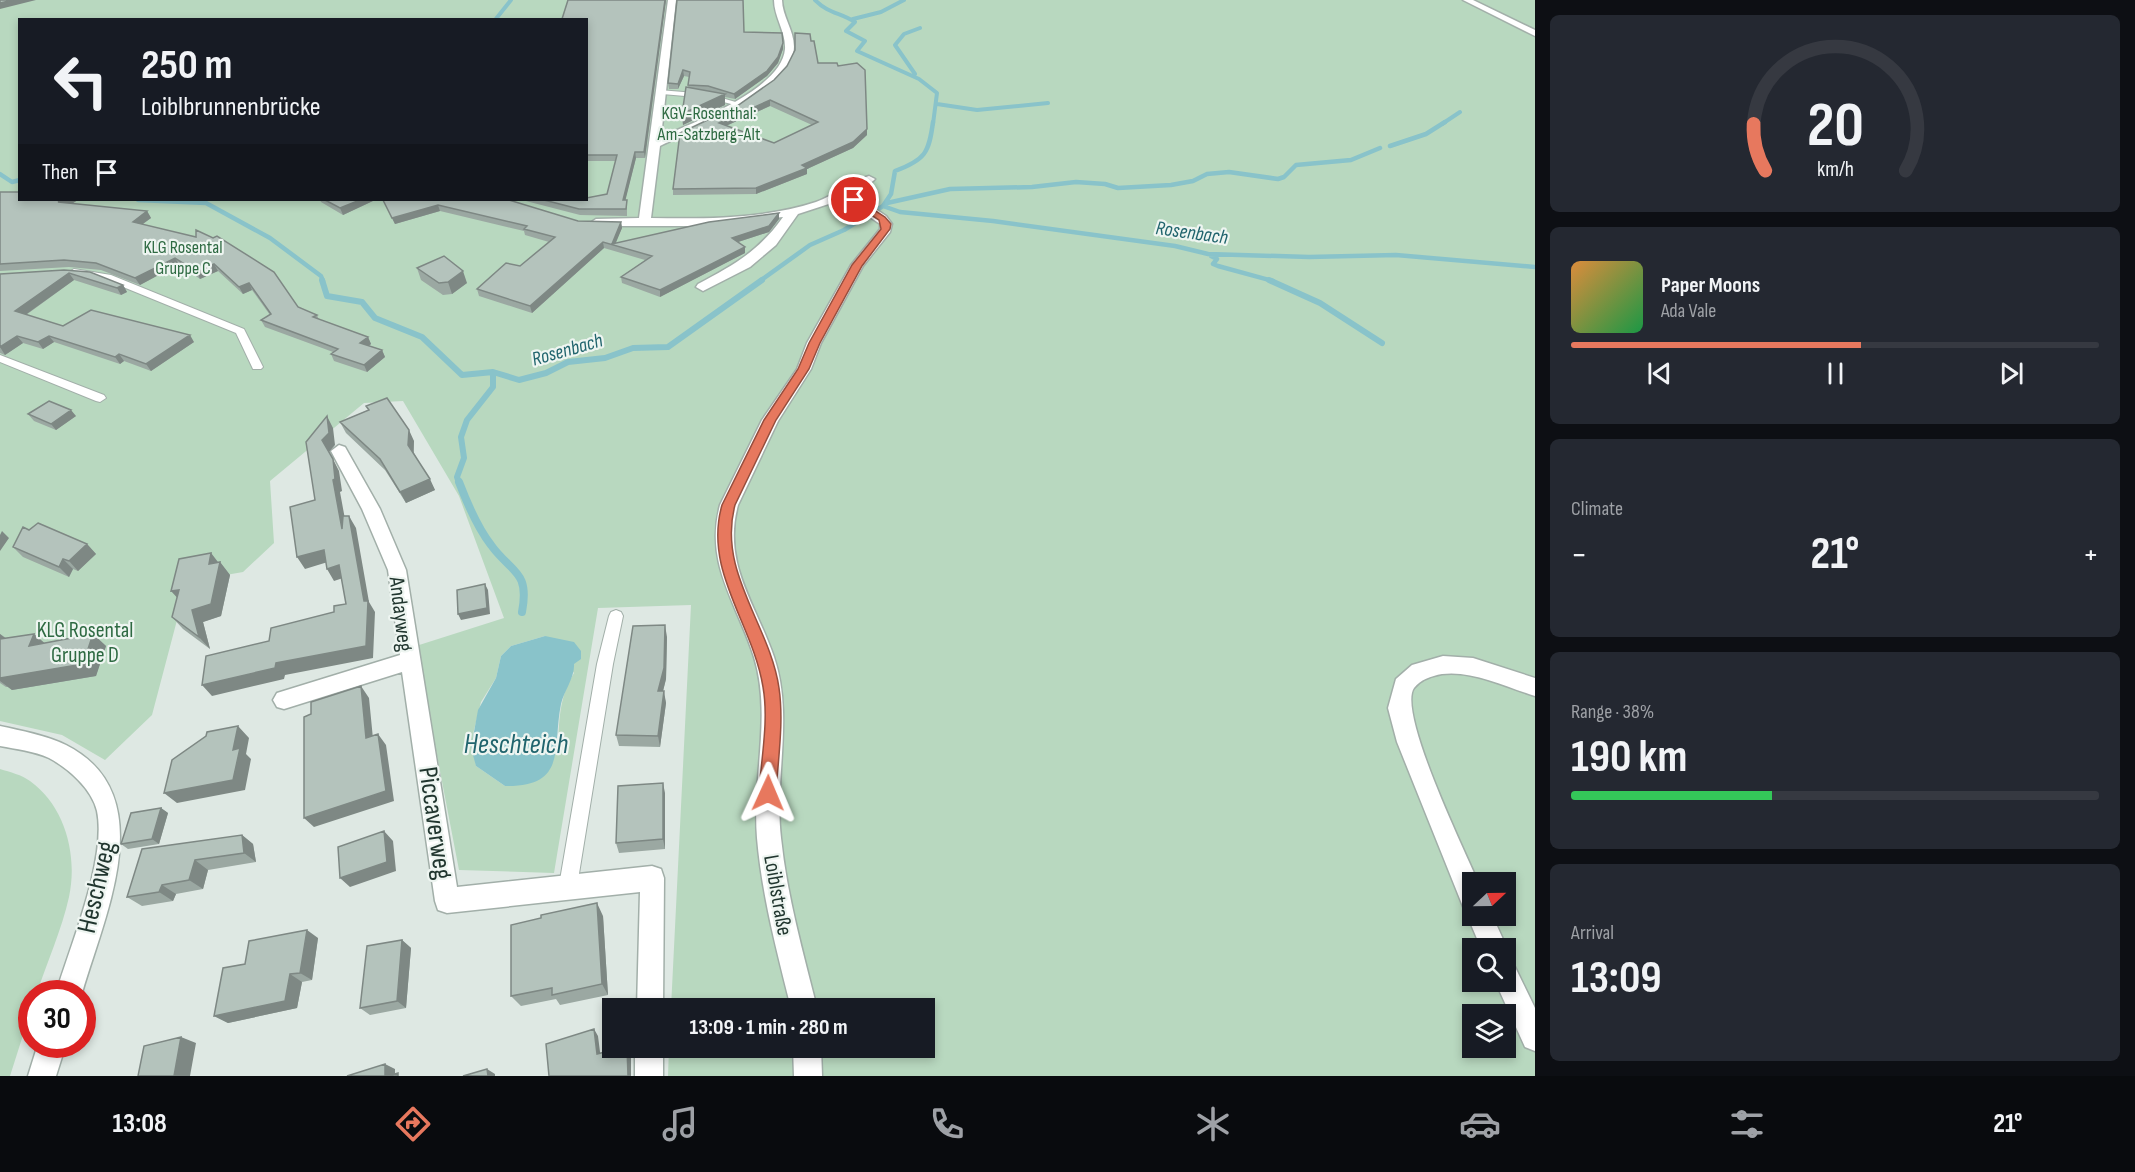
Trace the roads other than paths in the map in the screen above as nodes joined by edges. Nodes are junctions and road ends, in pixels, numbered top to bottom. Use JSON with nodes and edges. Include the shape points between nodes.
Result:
{"nodes":[{"id":1,"x":672,"y":0,"type":"edge"},
{"id":2,"x":778,"y":0,"type":"edge"},
{"id":3,"x":1467,"y":0,"type":"edge"},
{"id":4,"x":1535,"y":33,"type":"edge"},
{"id":5,"x":662,"y":93,"type":"junction"},
{"id":6,"x":735,"y":103,"type":"junction"},
{"id":7,"x":655,"y":144,"type":"junction"},
{"id":8,"x":869,"y":179,"type":"dead end"},
{"id":9,"x":850,"y":198,"type":"junction"},
{"id":10,"x":794,"y":211,"type":"junction"},
{"id":11,"x":580,"y":221,"type":"edge"},
{"id":12,"x":645,"y":222,"type":"junction"},
{"id":13,"x":57,"y":272,"type":"edge"},
{"id":14,"x":704,"y":287,"type":"dead end"},
{"id":15,"x":0,"y":358,"type":"edge"},
{"id":16,"x":257,"y":367,"type":"dead end"},
{"id":17,"x":100,"y":398,"type":"dead end"},
{"id":18,"x":339,"y":451,"type":"dead end"},
{"id":19,"x":616,"y":616,"type":"dead end"},
{"id":20,"x":412,"y":660,"type":"junction"},
{"id":21,"x":1535,"y":687,"type":"edge"},
{"id":22,"x":284,"y":700,"type":"dead end"},
{"id":23,"x":0,"y":736,"type":"edge"},
{"id":24,"x":1462,"y":873,"type":"edge"},
{"id":25,"x":568,"y":886,"type":"junction"},
{"id":26,"x":73,"y":980,"type":"edge"},
{"id":27,"x":1514,"y":992,"type":"edge"},
{"id":28,"x":650,"y":998,"type":"edge"},
{"id":29,"x":802,"y":998,"type":"edge"},
{"id":30,"x":1535,"y":1037,"type":"edge"},
{"id":31,"x":48,"y":1058,"type":"edge"},
{"id":32,"x":649,"y":1058,"type":"edge"},
{"id":33,"x":807,"y":1058,"type":"edge"},
{"id":34,"x":42,"y":1076,"type":"edge"},
{"id":35,"x":648,"y":1076,"type":"edge"},
{"id":36,"x":808,"y":1076,"type":"edge"}],
"edges":[{"from":1,"to":5,"type":"street"},
{"from":2,"to":6,"type":"street","via":[[789,36],[787,61],[770,82]]},
{"from":3,"to":4,"type":"street"},
{"from":5,"to":6,"type":"lane","via":[[708,96]]},
{"from":5,"to":7,"type":"street"},
{"from":6,"to":7,"type":"street"},
{"from":7,"to":12,"type":"street"},
{"from":8,"to":9,"type":"street"},
{"from":9,"to":10,"type":"street"},
{"from":9,"to":29,"type":"street","name":"Loiblstraße","via":[[885,221],[886,229],[857,265],[804,369],[770,420],[724,520],[726,557],[733,583],[764,657],[771,688],[769,838],[782,917]]},
{"from":10,"to":12,"type":"street","via":[[739,220]]},
{"from":10,"to":14,"type":"street","via":[[772,242],[745,264]]},
{"from":11,"to":12,"type":"street"},
{"from":13,"to":16,"type":"lane","via":[[108,277],[240,331]]},
{"from":15,"to":17,"type":"lane"},
{"from":18,"to":20,"type":"street","name":"Andayweg","via":[[372,509],[397,570]]},
{"from":19,"to":25,"type":"lane"},
{"from":20,"to":22,"type":"street","name":"Andayweg"},
{"from":20,"to":25,"type":"street","name":"Piccaverweg","via":[[447,901]]},
{"from":21,"to":24,"type":"street","via":[[1473,667],[1443,665],[1419,671],[1404,685],[1399,708],[1408,742]]},
{"from":23,"to":26,"type":"street","name":"Heschweg","via":[[59,753],[97,786],[109,811],[110,839]]},
{"from":25,"to":28,"type":"street","name":"Piccaverweg","via":[[652,878]]},
{"from":27,"to":30,"type":"street"},
{"from":31,"to":34,"type":"street"},
{"from":32,"to":35,"type":"street"},
{"from":33,"to":36,"type":"street"}]}
